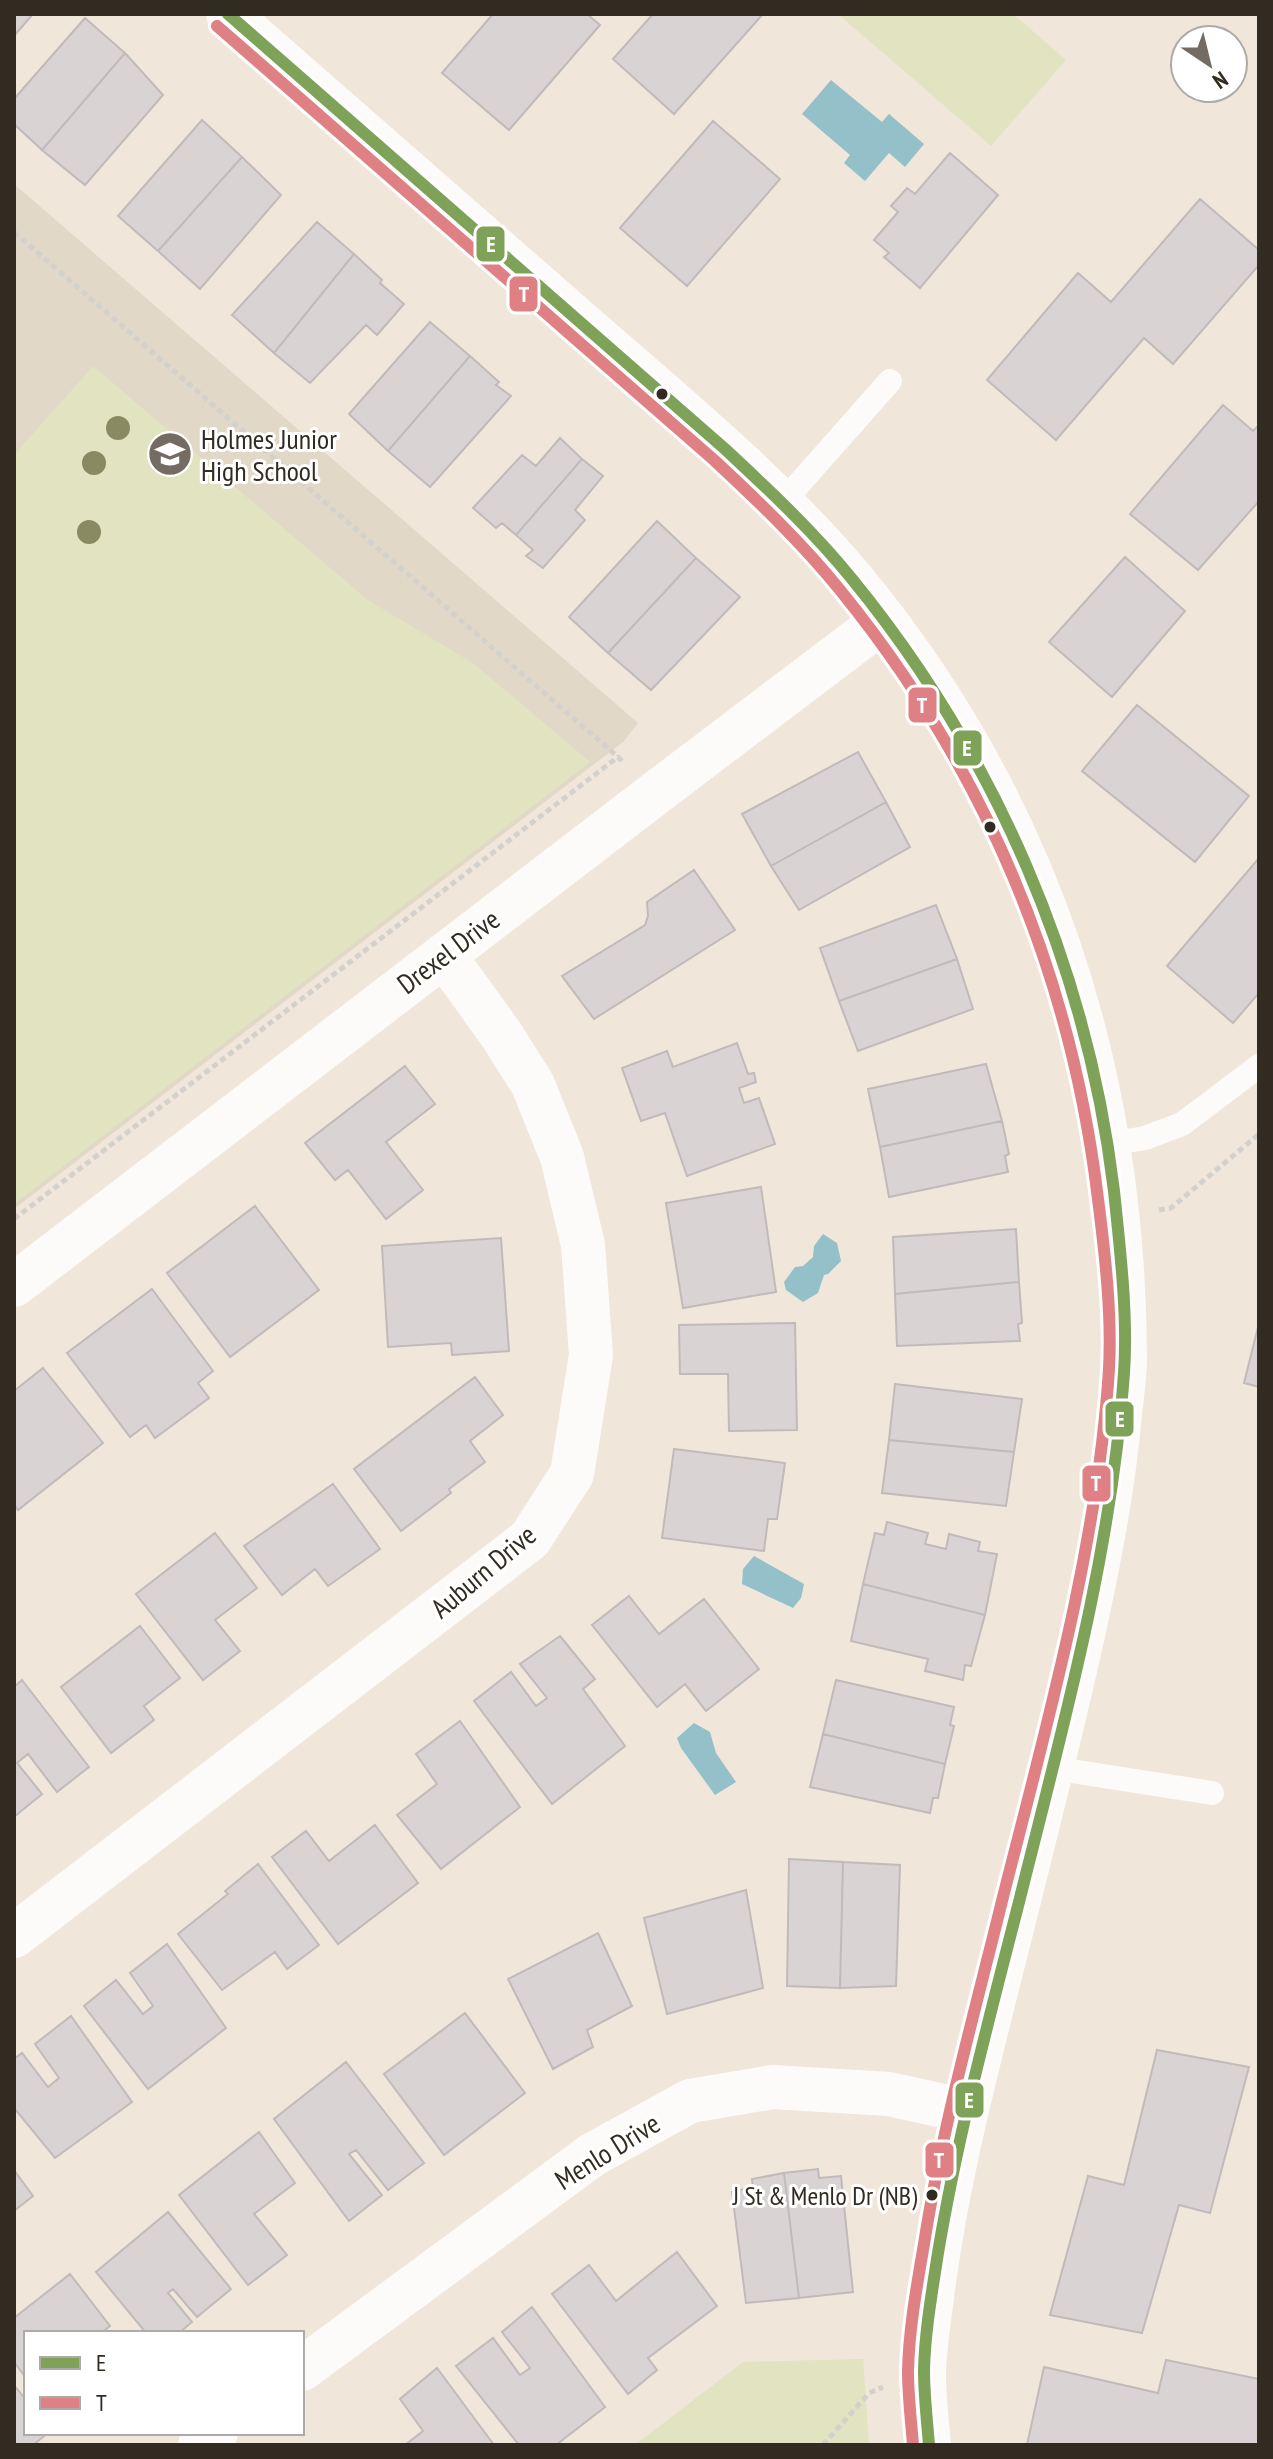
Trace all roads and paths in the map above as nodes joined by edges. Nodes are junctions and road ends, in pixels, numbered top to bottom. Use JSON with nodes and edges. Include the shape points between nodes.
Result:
{"nodes":[{"id":1,"x":228,"y":14,"type":"edge"},
{"id":2,"x":14,"y":232,"type":"edge"},
{"id":3,"x":890,"y":381,"type":"dead end"},
{"id":4,"x":782,"y":503,"type":"junction"},
{"id":5,"x":884,"y":620,"type":"junction"},
{"id":6,"x":618,"y":757,"type":"junction"},
{"id":7,"x":657,"y":792,"type":"junction"},
{"id":8,"x":444,"y":955,"type":"junction"},
{"id":9,"x":1259,"y":1066,"type":"edge"},
{"id":10,"x":1259,"y":1134,"type":"edge"},
{"id":11,"x":1109,"y":1144,"type":"junction"},
{"id":12,"x":1158,"y":1210,"type":"dead end"},
{"id":13,"x":14,"y":1219,"type":"edge"},
{"id":14,"x":14,"y":1285,"type":"edge"},
{"id":15,"x":1052,"y":1768,"type":"junction"},
{"id":16,"x":1212,"y":1793,"type":"dead end"},
{"id":17,"x":14,"y":1936,"type":"edge"},
{"id":18,"x":966,"y":2111,"type":"junction"},
{"id":19,"x":304,"y":2368,"type":"edge"},
{"id":20,"x":924,"y":2369,"type":"junction"},
{"id":21,"x":823,"y":2445,"type":"edge"},
{"id":22,"x":929,"y":2445,"type":"edge"}],
"edges":[{"from":1,"to":4,"type":"street"},
{"from":2,"to":6,"type":"path"},
{"from":3,"to":4,"type":"lane"},
{"from":4,"to":5,"type":"street"},
{"from":5,"to":7,"type":"street","name":"Drexel Drive"},
{"from":5,"to":11,"type":"street","via":[[958,727],[1026,860],[1074,991]]},
{"from":6,"to":7,"type":"path"},
{"from":6,"to":13,"type":"path"},
{"from":7,"to":8,"type":"street","name":"Drexel Drive"},
{"from":8,"to":14,"type":"street","name":"Drexel Drive"},
{"from":8,"to":17,"type":"street","name":"Auburn Drive","via":[[533,1085],[562,1157],[583,1245],[591,1355],[572,1474],[530,1539]]},
{"from":9,"to":11,"type":"lane","via":[[1182,1124]]},
{"from":10,"to":12,"type":"path","via":[[1171,1208]]},
{"from":11,"to":15,"type":"street","via":[[1125,1363],[1099,1561]]},
{"from":15,"to":16,"type":"lane"},
{"from":15,"to":18,"type":"street"},
{"from":18,"to":19,"type":"street","name":"Menlo Drive","via":[[889,2094],[773,2087],[690,2101],[592,2155]]},
{"from":18,"to":20,"type":"street","via":[[937,2257]]},
{"from":20,"to":21,"type":"path","via":[[869,2393]]},
{"from":20,"to":22,"type":"street"}]}
